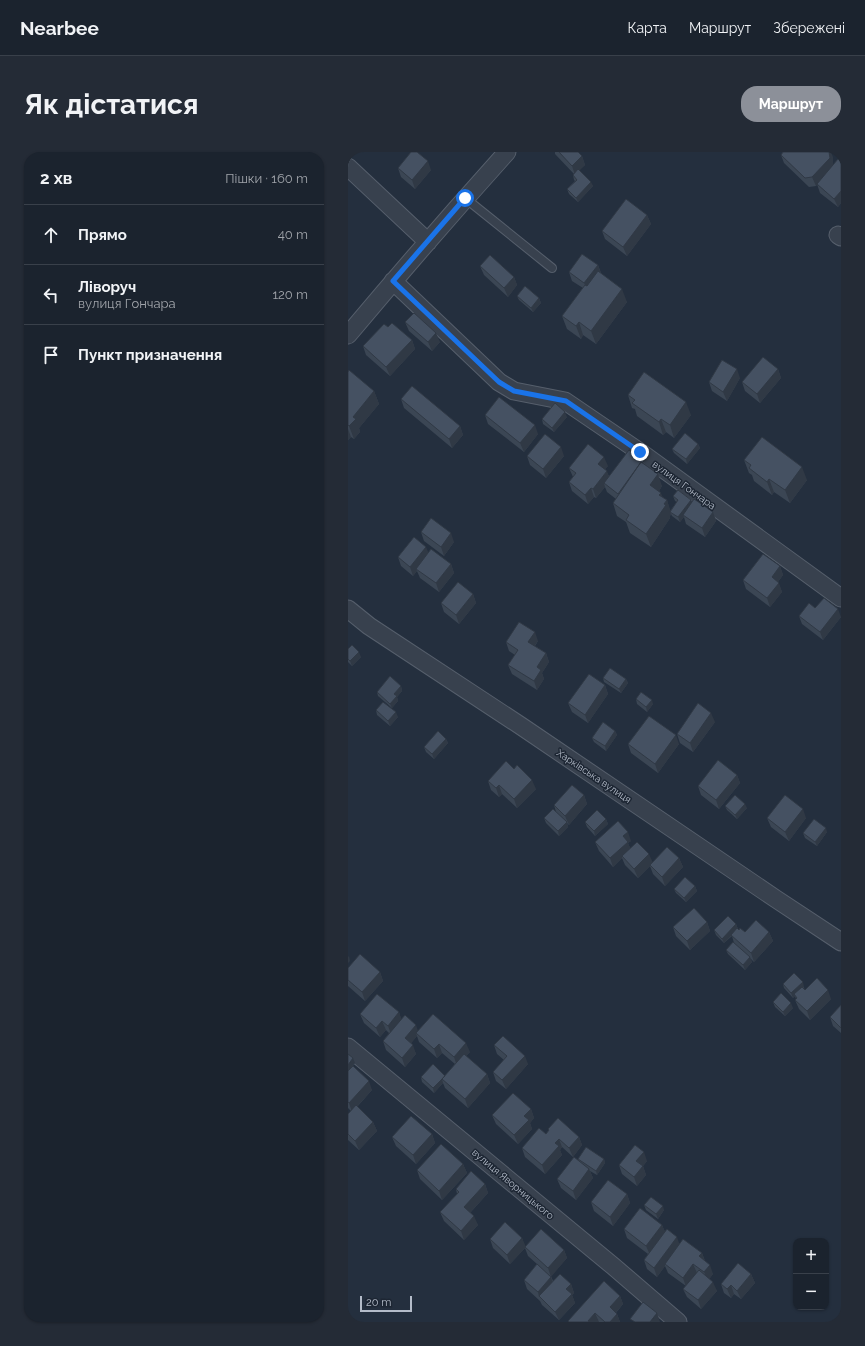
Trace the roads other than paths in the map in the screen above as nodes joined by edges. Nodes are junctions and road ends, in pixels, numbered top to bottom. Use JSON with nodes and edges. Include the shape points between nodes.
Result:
{"nodes":[{"id":1,"x":507,"y":152,"type":"edge"},
{"id":2,"x":348,"y":167,"type":"edge"},
{"id":3,"x":465,"y":198,"type":"junction"},
{"id":4,"x":428,"y":242,"type":"junction"},
{"id":5,"x":552,"y":268,"type":"dead end"},
{"id":6,"x":393,"y":281,"type":"junction"},
{"id":7,"x":348,"y":336,"type":"edge"},
{"id":8,"x":841,"y":598,"type":"edge"},
{"id":9,"x":348,"y":609,"type":"edge"},
{"id":10,"x":841,"y":942,"type":"edge"},
{"id":11,"x":348,"y":1047,"type":"edge"},
{"id":12,"x":678,"y":1322,"type":"edge"}],
"edges":[{"from":1,"to":3,"type":"street"},
{"from":2,"to":4,"type":"street"},
{"from":3,"to":4,"type":"street"},
{"from":3,"to":5,"type":"lane"},
{"from":4,"to":6,"type":"street"},
{"from":6,"to":7,"type":"street"},
{"from":6,"to":8,"type":"street","name":"вулиця Гончара","via":[[499,382],[514,391],[566,401]]},
{"from":9,"to":10,"type":"street","name":"Харківська вулиця","via":[[369,626]]},
{"from":11,"to":12,"type":"street","name":"вулиця Яворницького"}]}
